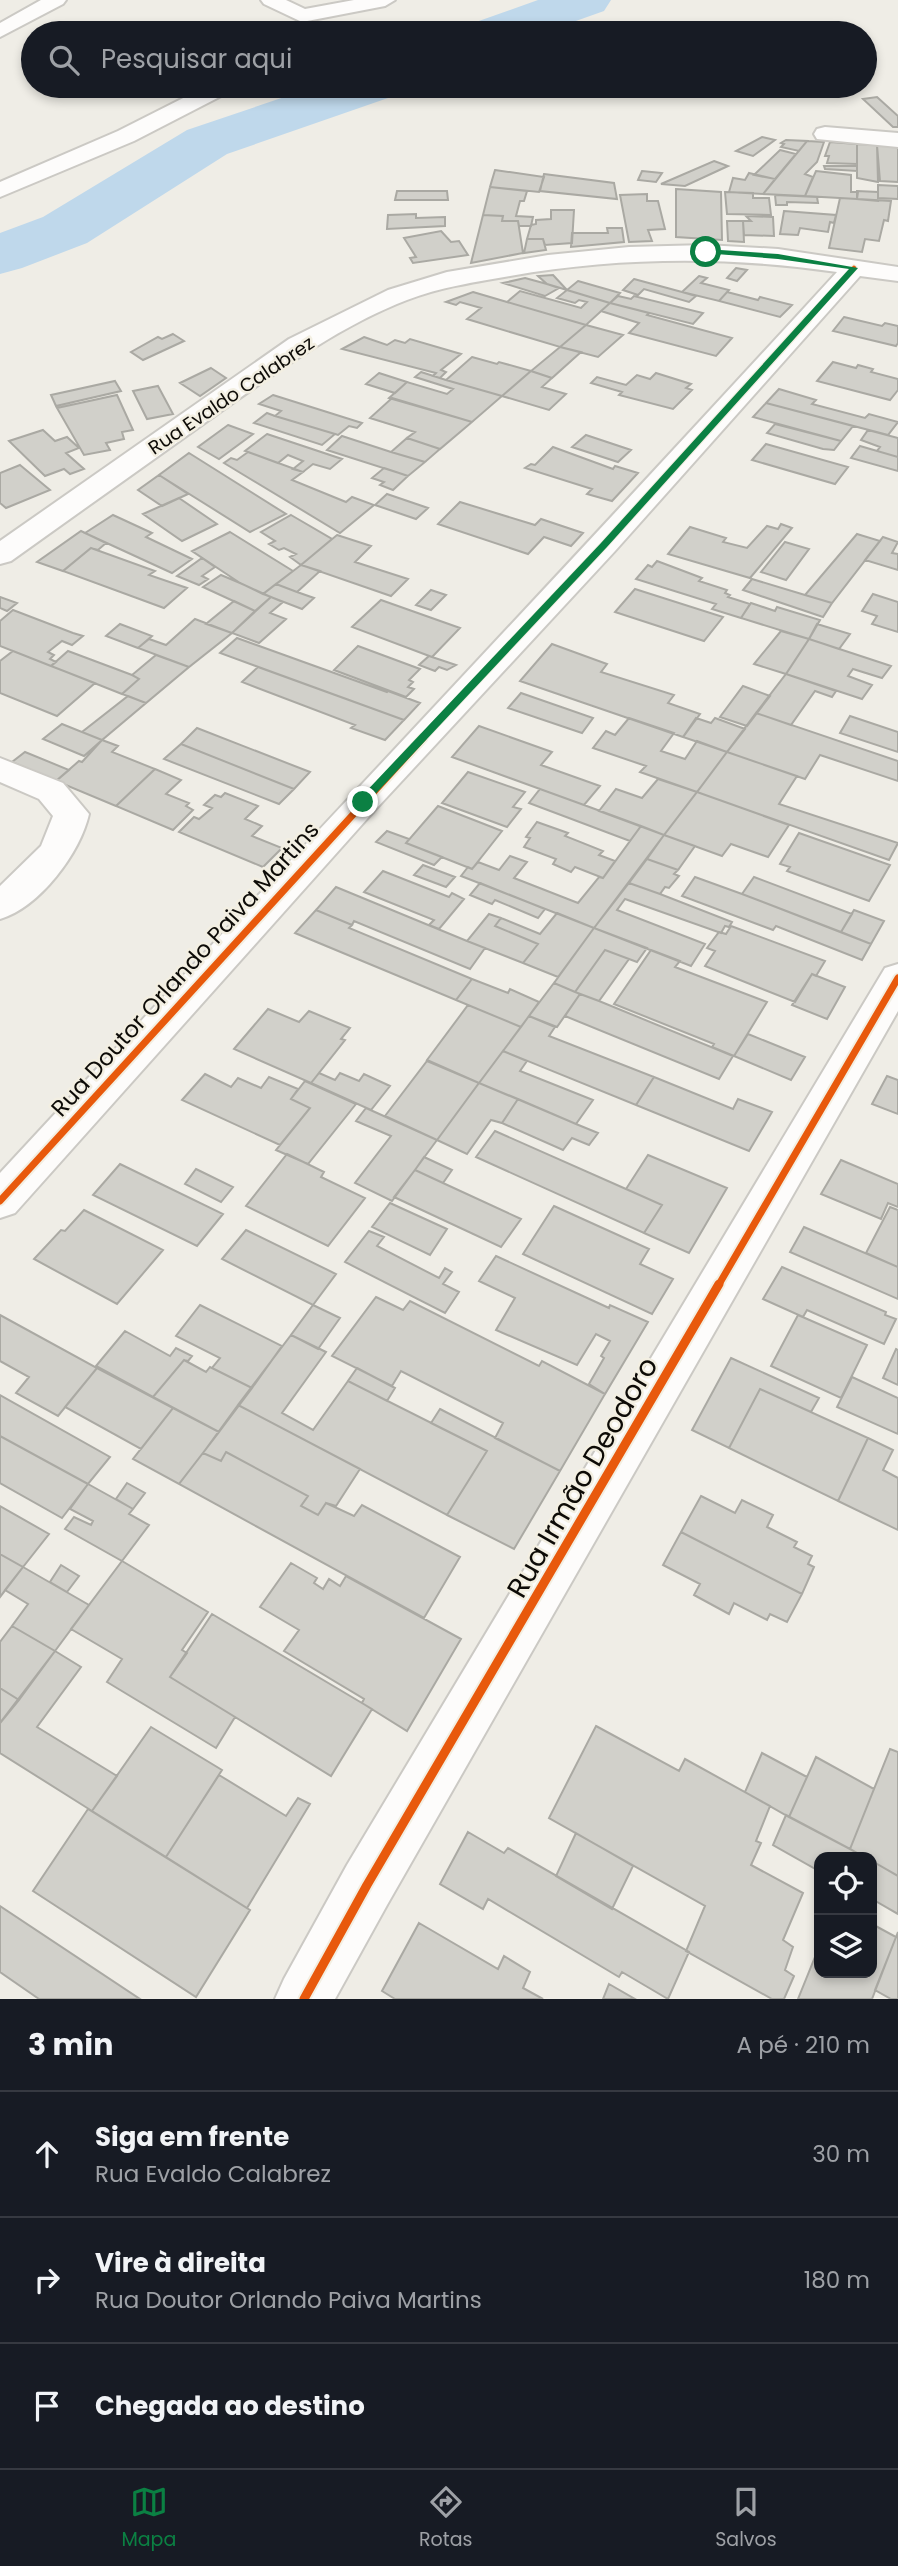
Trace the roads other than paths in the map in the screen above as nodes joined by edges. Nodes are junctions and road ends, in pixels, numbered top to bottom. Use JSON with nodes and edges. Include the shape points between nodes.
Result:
{"nodes":[{"id":1,"x":57,"y":0,"type":"edge"},
{"id":2,"x":271,"y":0,"type":"edge"},
{"id":3,"x":385,"y":0,"type":"edge"},
{"id":4,"x":20,"y":20,"type":"joint"},
{"id":5,"x":301,"y":21,"type":"edge"},
{"id":6,"x":315,"y":21,"type":"edge"},
{"id":7,"x":0,"y":31,"type":"edge"},
{"id":8,"x":193,"y":98,"type":"edge"},
{"id":9,"x":825,"y":134,"type":"dead end"},
{"id":10,"x":898,"y":140,"type":"edge"},
{"id":11,"x":0,"y":190,"type":"edge"},
{"id":12,"x":855,"y":268,"type":"junction"},
{"id":13,"x":898,"y":274,"type":"edge"},
{"id":14,"x":0,"y":555,"type":"edge"},
{"id":15,"x":0,"y":768,"type":"edge"},
{"id":16,"x":0,"y":906,"type":"edge"},
{"id":17,"x":898,"y":978,"type":"edge"},
{"id":18,"x":0,"y":1201,"type":"edge"},
{"id":19,"x":304,"y":1999,"type":"edge"}],
"edges":[{"from":1,"to":4,"type":"street"},
{"from":2,"to":5,"type":"street"},
{"from":3,"to":6,"type":"street"},
{"from":4,"to":7,"type":"street"},
{"from":8,"to":11,"type":"street","via":[[126,136]]},
{"from":9,"to":10,"type":"street"},
{"from":12,"to":13,"type":"street","name":"Rua Evaldo Calabrez"},
{"from":12,"to":14,"type":"street","name":"Rua Evaldo Calabrez","via":[[718,252],[629,254],[494,270],[397,295],[298,345]]},
{"from":12,"to":18,"type":"street","name":"Rua Doutor Orlando Paiva Martins"},
{"from":15,"to":16,"type":"street","via":[[51,791],[71,814],[69,829],[52,860]]},
{"from":17,"to":19,"type":"street","name":"Rua Irmão Deodoro"}]}
